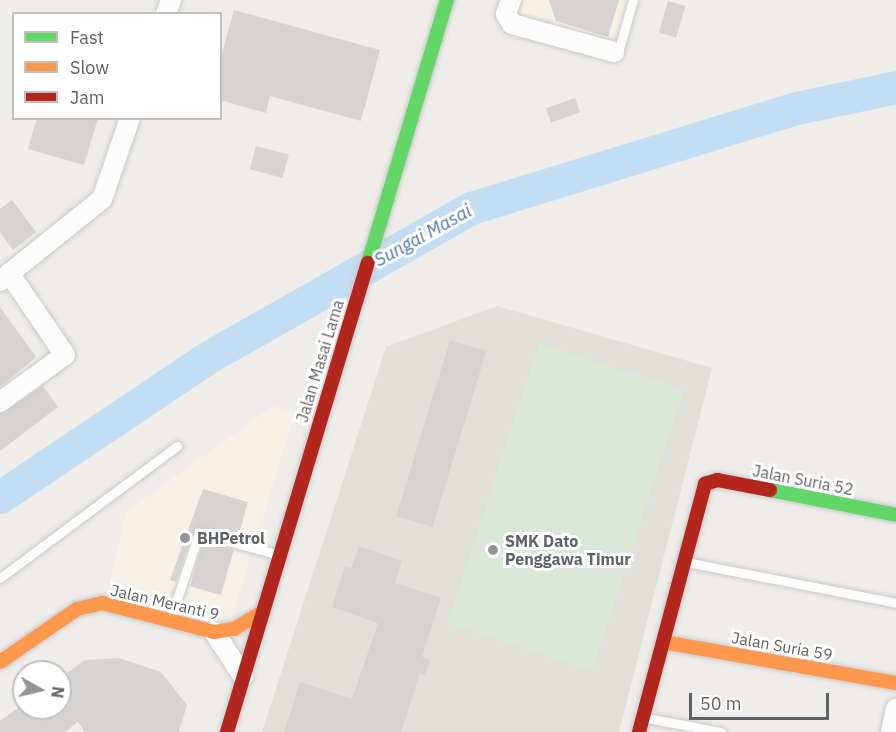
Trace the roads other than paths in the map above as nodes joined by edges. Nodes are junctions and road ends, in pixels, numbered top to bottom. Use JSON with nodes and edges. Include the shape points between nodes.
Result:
{"nodes":[{"id":1,"x":511,"y":0,"type":"edge"},
{"id":2,"x":633,"y":0,"type":"edge"},
{"id":3,"x":442,"y":1,"type":"edge"},
{"id":4,"x":614,"y":52,"type":"joint"},
{"id":5,"x":129,"y":120,"type":"edge"},
{"id":6,"x":4,"y":277,"type":"edge"},
{"id":7,"x":0,"y":402,"type":"edge"},
{"id":8,"x":177,"y":446,"type":"dead end"},
{"id":9,"x":896,"y":515,"type":"edge"},
{"id":10,"x":279,"y":555,"type":"junction"},
{"id":11,"x":684,"y":562,"type":"junction"},
{"id":12,"x":0,"y":578,"type":"edge"},
{"id":13,"x":896,"y":603,"type":"edge"},
{"id":14,"x":262,"y":612,"type":"junction"},
{"id":15,"x":171,"y":620,"type":"junction"},
{"id":16,"x":214,"y":632,"type":"junction"},
{"id":17,"x":663,"y":642,"type":"junction"},
{"id":18,"x":0,"y":662,"type":"edge"},
{"id":19,"x":243,"y":676,"type":"junction"},
{"id":20,"x":896,"y":683,"type":"edge"},
{"id":21,"x":896,"y":709,"type":"edge"},
{"id":22,"x":643,"y":717,"type":"junction"},
{"id":23,"x":227,"y":732,"type":"edge"},
{"id":24,"x":639,"y":732,"type":"edge"},
{"id":25,"x":721,"y":732,"type":"edge"},
{"id":26,"x":891,"y":732,"type":"edge"}],
"edges":[{"from":1,"to":4,"type":"street","via":[[506,14],[512,24]]},
{"from":2,"to":4,"type":"lane","via":[[619,49]]},
{"from":3,"to":10,"type":"street","name":"Jalan Masai Lama","via":[[408,130]]},
{"from":5,"to":6,"type":"street","via":[[102,199]]},
{"from":6,"to":7,"type":"street","via":[[65,355]]},
{"from":8,"to":12,"type":"lane"},
{"from":9,"to":11,"type":"street","name":"Jalan Suria 52","via":[[717,480],[705,484]]},
{"from":10,"to":14,"type":"street","name":"Jalan Masai Lama"},
{"from":10,"to":15,"type":"lane","via":[[199,533]]},
{"from":11,"to":13,"type":"lane"},
{"from":11,"to":17,"type":"street"},
{"from":14,"to":16,"type":"street","name":"Jalan Meranti 9","via":[[228,632]]},
{"from":14,"to":19,"type":"street","name":"Jalan Masai Lama"},
{"from":15,"to":16,"type":"street","name":"Jalan Meranti 9"},
{"from":15,"to":18,"type":"street","name":"Jalan Meranti 9","via":[[102,603],[77,609]]},
{"from":16,"to":19,"type":"street"},
{"from":17,"to":20,"type":"street","name":"Jalan Suria 59"},
{"from":17,"to":22,"type":"street"},
{"from":19,"to":23,"type":"street","name":"Jalan Masai Lama"},
{"from":21,"to":26,"type":"street"},
{"from":22,"to":24,"type":"street"},
{"from":22,"to":25,"type":"lane"}]}
